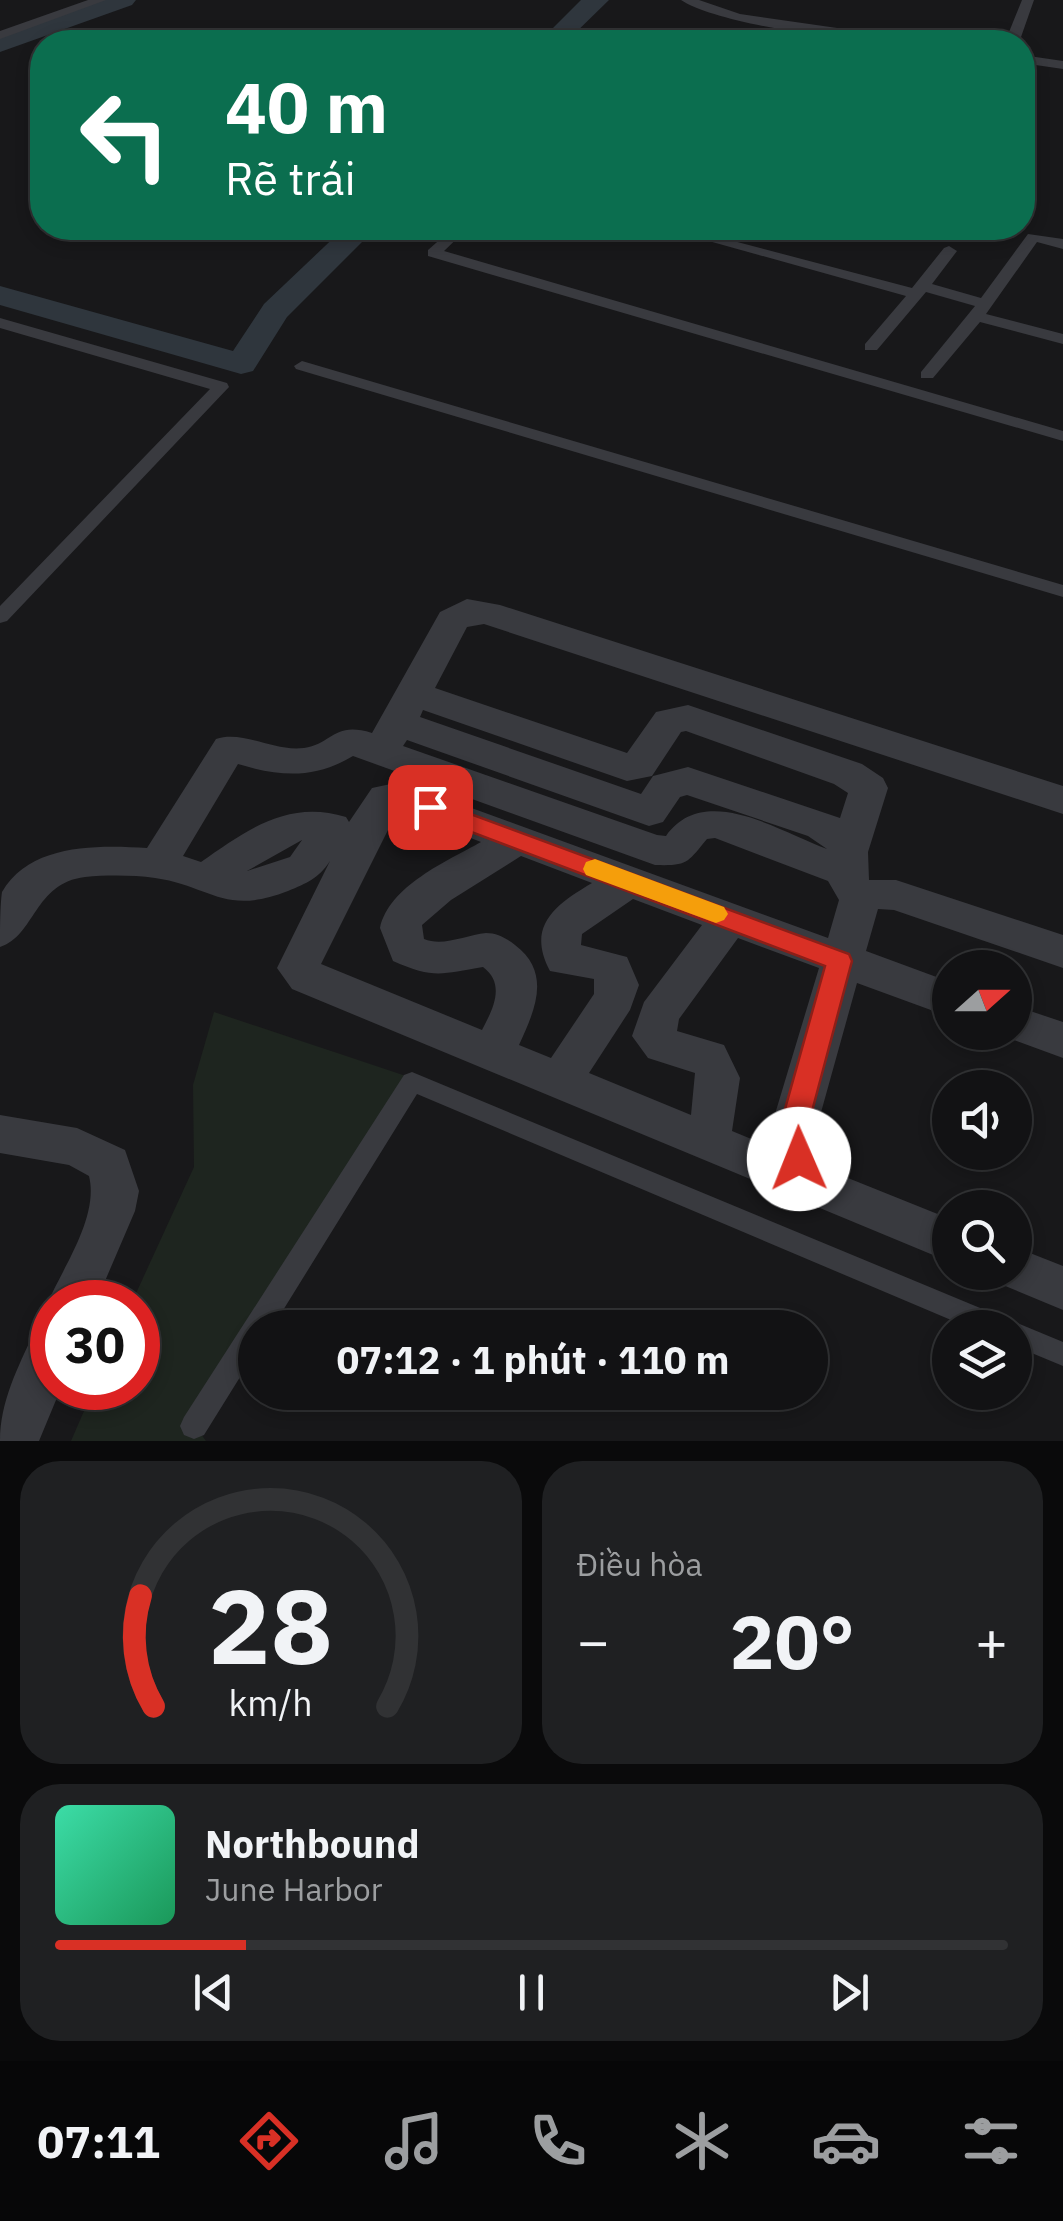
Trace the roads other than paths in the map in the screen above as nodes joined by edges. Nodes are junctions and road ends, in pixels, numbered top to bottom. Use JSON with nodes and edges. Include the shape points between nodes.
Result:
{"nodes":[{"id":1,"x":100,"y":0,"type":"edge"},
{"id":2,"x":687,"y":0,"type":"edge"},
{"id":3,"x":1028,"y":0,"type":"edge"},
{"id":4,"x":822,"y":30,"type":"edge"},
{"id":5,"x":1017,"y":30,"type":"edge"},
{"id":6,"x":0,"y":35,"type":"edge"},
{"id":7,"x":1035,"y":61,"type":"edge"},
{"id":8,"x":1063,"y":65,"type":"edge"},
{"id":9,"x":1035,"y":237,"type":"edge"},
{"id":10,"x":449,"y":240,"type":"edge"},
{"id":11,"x":718,"y":240,"type":"edge"},
{"id":12,"x":1031,"y":240,"type":"edge"},
{"id":13,"x":1063,"y":244,"type":"edge"},
{"id":14,"x":950,"y":250,"type":"dead end"},
{"id":15,"x":919,"y":290,"type":"junction"},
{"id":16,"x":980,"y":310,"type":"junction"},
{"id":17,"x":0,"y":323,"type":"edge"},
{"id":18,"x":1063,"y":339,"type":"edge"},
{"id":19,"x":870,"y":347,"type":"dead end"},
{"id":20,"x":302,"y":366,"type":"dead end"},
{"id":21,"x":927,"y":374,"type":"dead end"},
{"id":22,"x":1063,"y":436,"type":"edge"},
{"id":23,"x":1063,"y":591,"type":"edge"},
{"id":24,"x":3,"y":608,"type":"edge"},
{"id":25,"x":398,"y":723,"type":"junction"},
{"id":26,"x":1063,"y":800,"type":"edge"},
{"id":27,"x":517,"y":840,"type":"junction"},
{"id":28,"x":158,"y":864,"type":"junction"},
{"id":29,"x":853,"y":873,"type":"junction"},
{"id":30,"x":204,"y":878,"type":"dead end"},
{"id":31,"x":630,"y":882,"type":"junction"},
{"id":32,"x":729,"y":919,"type":"junction"},
{"id":33,"x":0,"y":931,"type":"edge"},
{"id":34,"x":1063,"y":952,"type":"edge"},
{"id":35,"x":840,"y":961,"type":"junction"},
{"id":36,"x":932,"y":994,"type":"edge"},
{"id":37,"x":1032,"y":1029,"type":"edge"},
{"id":38,"x":1063,"y":1040,"type":"edge"},
{"id":39,"x":493,"y":1053,"type":"junction"},
{"id":40,"x":560,"y":1081,"type":"junction"},
{"id":41,"x":0,"y":1134,"type":"edge"},
{"id":42,"x":792,"y":1134,"type":"junction"},
{"id":43,"x":721,"y":1146,"type":"junction"},
{"id":44,"x":822,"y":1188,"type":"junction"},
{"id":45,"x":932,"y":1234,"type":"edge"},
{"id":46,"x":1032,"y":1275,"type":"edge"},
{"id":47,"x":82,"y":1280,"type":"edge"},
{"id":48,"x":1063,"y":1288,"type":"edge"},
{"id":49,"x":268,"y":1310,"type":"edge"},
{"id":50,"x":957,"y":1310,"type":"edge"},
{"id":51,"x":1032,"y":1341,"type":"edge"},
{"id":52,"x":1063,"y":1354,"type":"edge"},
{"id":53,"x":238,"y":1357,"type":"edge"},
{"id":54,"x":30,"y":1400,"type":"edge"},
{"id":55,"x":194,"y":1426,"type":"dead end"},
{"id":56,"x":13,"y":1441,"type":"edge"}],
"edges":[{"from":1,"to":6,"type":"lane"},
{"from":2,"to":4,"type":"lane","via":[[738,18]]},
{"from":3,"to":5,"type":"lane"},
{"from":7,"to":8,"type":"lane"},
{"from":9,"to":13,"type":"lane"},
{"from":10,"to":22,"type":"lane","via":[[434,254]]},
{"from":11,"to":15,"type":"lane"},
{"from":12,"to":16,"type":"lane"},
{"from":14,"to":15,"type":"lane"},
{"from":15,"to":16,"type":"lane"},
{"from":15,"to":19,"type":"lane"},
{"from":16,"to":18,"type":"lane"},
{"from":16,"to":21,"type":"lane"},
{"from":17,"to":24,"type":"lane","via":[[221,387]]},
{"from":20,"to":23,"type":"lane"},
{"from":25,"to":26,"type":"street","via":[[454,620],[467,611]]},
{"from":25,"to":28,"type":"street","via":[[341,744],[327,759],[302,763],[229,748]]},
{"from":25,"to":29,"type":"street","via":[[667,853],[677,851],[702,822]]},
{"from":25,"to":29,"type":"street","via":[[638,766],[669,720],[688,718],[848,774],[869,788]]},
{"from":27,"to":31,"type":"street"},
{"from":27,"to":39,"type":"street","via":[[402,919],[408,950],[431,960],[490,949],[510,960],[518,995]]},
{"from":27,"to":39,"type":"street","via":[[400,796],[386,798],[298,968]]},
{"from":28,"to":30,"type":"street"},
{"from":28,"to":33,"type":"street","via":[[82,859],[54,868],[30,888]]},
{"from":29,"to":34,"type":"street","via":[[878,893]]},
{"from":29,"to":35,"type":"street"},
{"from":31,"to":32,"type":"street"},
{"from":31,"to":40,"type":"street","via":[[573,916],[558,933],[565,959],[600,961],[620,984]]},
{"from":32,"to":35,"type":"street"},
{"from":32,"to":43,"type":"street","via":[[659,1014],[654,1036],[677,1053],[700,1053],[714,1062]]},
{"from":35,"to":36,"type":"street"},
{"from":35,"to":42,"type":"street"},
{"from":37,"to":38,"type":"street"},
{"from":39,"to":40,"type":"street"},
{"from":40,"to":43,"type":"street"},
{"from":41,"to":47,"type":"street","via":[[77,1147],[109,1164],[116,1191],[112,1211]]},
{"from":42,"to":43,"type":"street","via":[[766,1149]]},
{"from":42,"to":44,"type":"street","via":[[799,1159]]},
{"from":43,"to":44,"type":"street"},
{"from":44,"to":45,"type":"street"},
{"from":46,"to":48,"type":"street"},
{"from":49,"to":50,"type":"lane","via":[[412,1082]]},
{"from":51,"to":52,"type":"lane"},
{"from":53,"to":55,"type":"lane"},
{"from":54,"to":56,"type":"street"}]}
